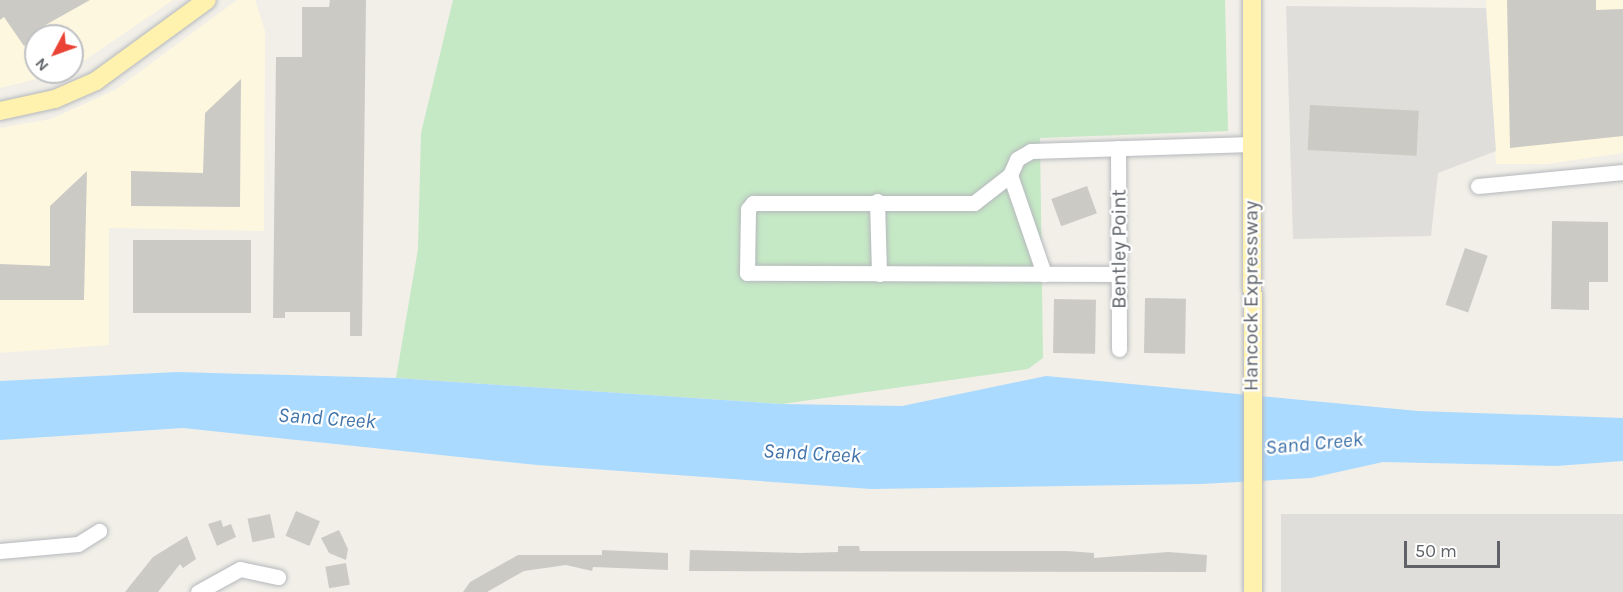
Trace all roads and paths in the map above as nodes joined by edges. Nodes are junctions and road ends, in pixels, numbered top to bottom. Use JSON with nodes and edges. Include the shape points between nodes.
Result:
{"nodes":[{"id":1,"x":207,"y":0,"type":"edge"},
{"id":2,"x":1252,"y":0,"type":"edge"},
{"id":3,"x":0,"y":111,"type":"edge"},
{"id":4,"x":1252,"y":144,"type":"junction"},
{"id":5,"x":1118,"y":148,"type":"junction"},
{"id":6,"x":1623,"y":172,"type":"edge"},
{"id":7,"x":1010,"y":175,"type":"junction"},
{"id":8,"x":1478,"y":186,"type":"dead end"},
{"id":9,"x":877,"y":201,"type":"junction"},
{"id":10,"x":879,"y":274,"type":"junction"},
{"id":11,"x":1044,"y":274,"type":"junction"},
{"id":12,"x":1119,"y":274,"type":"junction"},
{"id":13,"x":1119,"y":349,"type":"dead end"},
{"id":14,"x":99,"y":531,"type":"dead end"},
{"id":15,"x":0,"y":551,"type":"edge"},
{"id":16,"x":278,"y":577,"type":"dead end"},
{"id":17,"x":198,"y":592,"type":"edge"},
{"id":18,"x":1253,"y":592,"type":"edge"}],
"edges":[{"from":1,"to":3,"type":"main road","via":[[96,81],[55,99]]},
{"from":2,"to":4,"type":"main road","name":"Hancock Expressway"},
{"from":4,"to":5,"type":"street"},
{"from":4,"to":18,"type":"main road","name":"Hancock Expressway"},
{"from":5,"to":7,"type":"street","via":[[1030,151],[1017,159]]},
{"from":5,"to":12,"type":"street","name":"Bentley Point"},
{"from":6,"to":8,"type":"street"},
{"from":7,"to":9,"type":"street","via":[[974,203]]},
{"from":7,"to":11,"type":"street"},
{"from":9,"to":10,"type":"street"},
{"from":9,"to":10,"type":"street","via":[[753,202],[747,273]]},
{"from":10,"to":11,"type":"street"},
{"from":11,"to":12,"type":"street"},
{"from":12,"to":13,"type":"street","name":"Bentley Point"},
{"from":14,"to":15,"type":"street","via":[[78,544]]},
{"from":16,"to":17,"type":"street","via":[[240,569]]}]}
